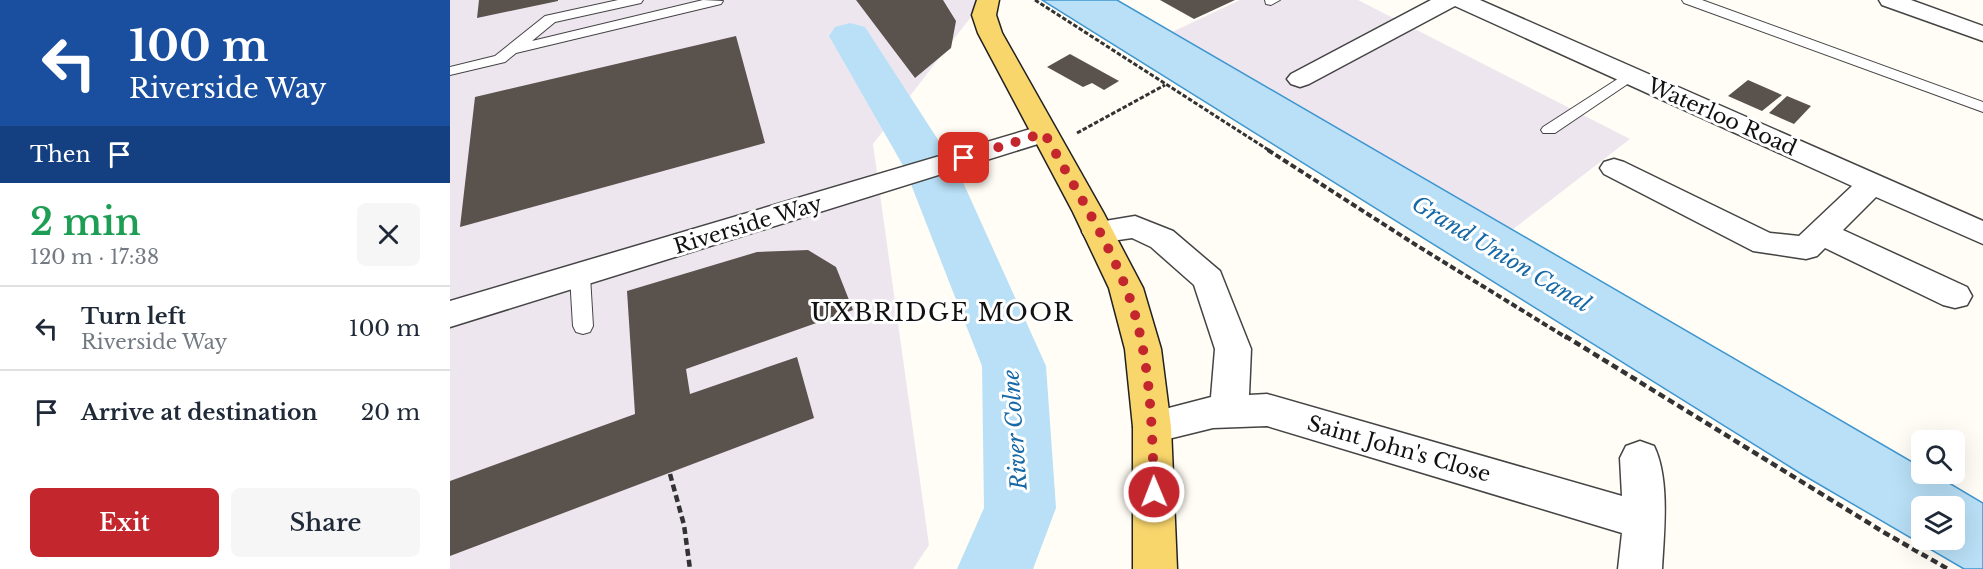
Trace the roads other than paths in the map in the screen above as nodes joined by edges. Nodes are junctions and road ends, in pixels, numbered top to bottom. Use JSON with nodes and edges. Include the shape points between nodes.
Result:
{"nodes":[{"id":1,"x":636,"y":0,"type":"edge"},
{"id":2,"x":988,"y":0,"type":"edge"},
{"id":3,"x":1448,"y":0,"type":"edge"},
{"id":4,"x":1461,"y":0,"type":"edge"},
{"id":5,"x":1689,"y":0,"type":"edge"},
{"id":6,"x":1890,"y":0,"type":"edge"},
{"id":7,"x":716,"y":1,"type":"edge"},
{"id":8,"x":1983,"y":34,"type":"edge"},
{"id":9,"x":511,"y":50,"type":"junction"},
{"id":10,"x":450,"y":71,"type":"edge"},
{"id":11,"x":1630,"y":76,"type":"junction"},
{"id":12,"x":1300,"y":79,"type":"dead end"},
{"id":13,"x":1983,"y":107,"type":"edge"},
{"id":14,"x":1549,"y":130,"type":"dead end"},
{"id":15,"x":1047,"y":137,"type":"junction"},
{"id":16,"x":1614,"y":168,"type":"dead end"},
{"id":17,"x":1872,"y":184,"type":"junction"},
{"id":18,"x":1098,"y":232,"type":"junction"},
{"id":19,"x":1821,"y":233,"type":"junction"},
{"id":20,"x":1983,"y":233,"type":"edge"},
{"id":21,"x":580,"y":276,"type":"junction"},
{"id":22,"x":1955,"y":296,"type":"dead end"},
{"id":23,"x":450,"y":314,"type":"edge"},
{"id":24,"x":583,"y":326,"type":"dead end"},
{"id":25,"x":1229,"y":411,"type":"junction"},
{"id":26,"x":1152,"y":427,"type":"junction"},
{"id":27,"x":1640,"y":458,"type":"dead end"},
{"id":28,"x":1644,"y":521,"type":"junction"},
{"id":29,"x":1155,"y":569,"type":"edge"},
{"id":30,"x":1640,"y":569,"type":"edge"}],
"edges":[{"from":1,"to":9,"type":"lane","via":[[550,19]]},
{"from":2,"to":15,"type":"main road","via":[[984,15],[990,33]]},
{"from":3,"to":12,"type":"street"},
{"from":4,"to":11,"type":"street","name":"Waterloo Road"},
{"from":5,"to":13,"type":"lane"},
{"from":6,"to":8,"type":"street"},
{"from":7,"to":9,"type":"lane"},
{"from":9,"to":10,"type":"lane","via":[[500,59]]},
{"from":11,"to":14,"type":"lane"},
{"from":11,"to":17,"type":"street","name":"Waterloo Road"},
{"from":15,"to":18,"type":"main road"},
{"from":15,"to":21,"type":"street","name":"Riverside Way","via":[[964,158]]},
{"from":16,"to":19,"type":"street","via":[[1764,243],[1806,248]]},
{"from":17,"to":19,"type":"street"},
{"from":17,"to":20,"type":"street","name":"Waterloo Road"},
{"from":18,"to":25,"type":"street","via":[[1135,227],[1162,239],[1208,279],[1233,349]]},
{"from":18,"to":26,"type":"main road","via":[[1126,288],[1143,349]]},
{"from":19,"to":22,"type":"street"},
{"from":21,"to":23,"type":"street","name":"Riverside Way"},
{"from":21,"to":24,"type":"lane"},
{"from":25,"to":26,"type":"street","name":"Saint John's Close"},
{"from":25,"to":28,"type":"street","name":"Saint John's Close","via":[[1267,410]]},
{"from":26,"to":29,"type":"main road"},
{"from":27,"to":28,"type":"street"},
{"from":28,"to":30,"type":"street"}]}
